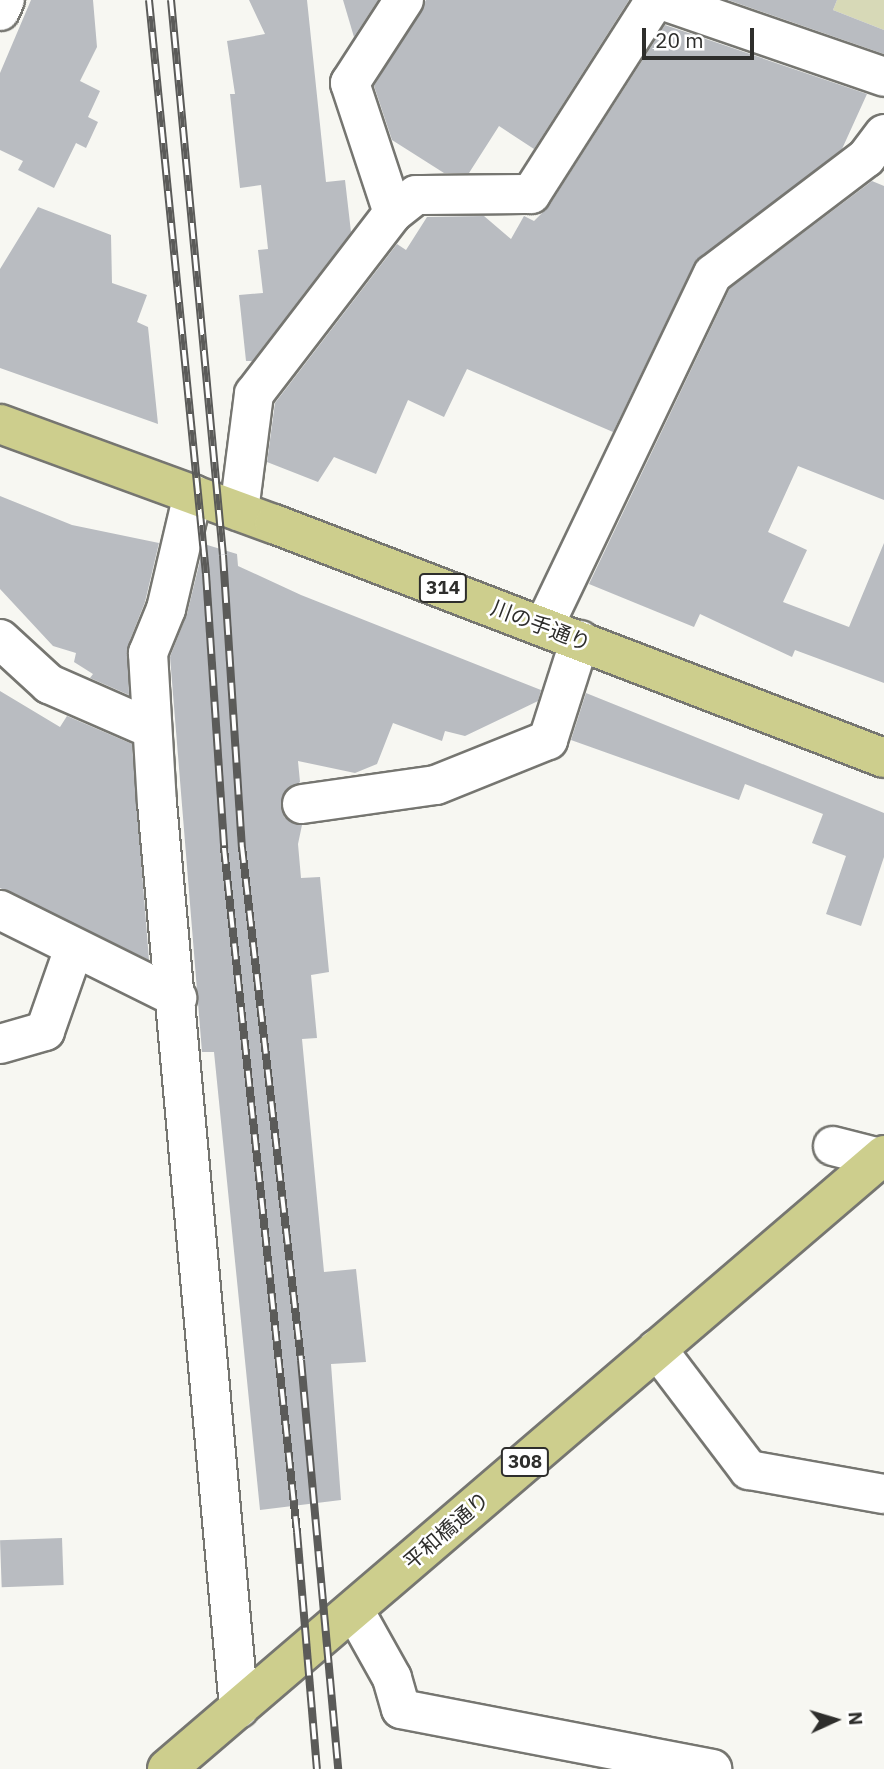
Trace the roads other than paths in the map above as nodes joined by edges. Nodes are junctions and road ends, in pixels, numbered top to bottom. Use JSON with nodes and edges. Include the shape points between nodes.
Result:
{"nodes":[{"id":1,"x":5,"y":0,"type":"edge"},
{"id":2,"x":404,"y":0,"type":"edge"},
{"id":3,"x":655,"y":0,"type":"edge"},
{"id":4,"x":661,"y":0,"type":"edge"},
{"id":5,"x":0,"y":11,"type":"edge"},
{"id":6,"x":884,"y":77,"type":"edge"},
{"id":7,"x":878,"y":152,"type":"edge"},
{"id":8,"x":393,"y":213,"type":"junction"},
{"id":9,"x":0,"y":424,"type":"edge"},
{"id":10,"x":193,"y":494,"type":"junction"},
{"id":11,"x":239,"y":511,"type":"junction"},
{"id":12,"x":544,"y":626,"type":"junction"},
{"id":13,"x":0,"y":639,"type":"edge"},
{"id":14,"x":580,"y":640,"type":"junction"},
{"id":15,"x":152,"y":729,"type":"junction"},
{"id":16,"x":884,"y":758,"type":"edge"},
{"id":17,"x":302,"y":804,"type":"dead end"},
{"id":18,"x":0,"y":910,"type":"edge"},
{"id":19,"x":74,"y":948,"type":"junction"},
{"id":20,"x":177,"y":998,"type":"junction"},
{"id":21,"x":0,"y":1044,"type":"edge"},
{"id":22,"x":833,"y":1146,"type":"dead end"},
{"id":23,"x":882,"y":1157,"type":"edge"},
{"id":24,"x":657,"y":1349,"type":"junction"},
{"id":25,"x":884,"y":1494,"type":"edge"},
{"id":26,"x":354,"y":1610,"type":"junction"},
{"id":27,"x":239,"y":1708,"type":"junction"},
{"id":28,"x":167,"y":1769,"type":"edge"},
{"id":29,"x":712,"y":1769,"type":"edge"}],
"edges":[{"from":1,"to":5,"type":"street"},
{"from":2,"to":8,"type":"street","via":[[350,83]]},
{"from":3,"to":8,"type":"street","via":[[531,194],[416,195]]},
{"from":4,"to":6,"type":"street"},
{"from":7,"to":12,"type":"street","via":[[713,274]]},
{"from":8,"to":11,"type":"street","via":[[254,394]]},
{"from":9,"to":10,"type":"main road","name":"川の手通り","number":"314"},
{"from":10,"to":11,"type":"main road","name":"川の手通り","number":"314"},
{"from":10,"to":15,"type":"street","via":[[166,609],[148,653]]},
{"from":11,"to":12,"type":"main road","name":"川の手通り","number":"314"},
{"from":12,"to":14,"type":"main road","name":"川の手通り","number":"314"},
{"from":13,"to":15,"type":"street","via":[[49,684]]},
{"from":14,"to":16,"type":"main road","name":"川の手通り","number":"314"},
{"from":14,"to":17,"type":"street","via":[[548,740],[436,785]]},
{"from":15,"to":20,"type":"street"},
{"from":18,"to":19,"type":"street"},
{"from":19,"to":20,"type":"street"},
{"from":19,"to":21,"type":"street","via":[[45,1031]]},
{"from":20,"to":27,"type":"street"},
{"from":22,"to":23,"type":"street"},
{"from":23,"to":24,"type":"main road","name":"平和橋通り","number":"308"},
{"from":24,"to":25,"type":"street","via":[[749,1469]]},
{"from":24,"to":26,"type":"main road","name":"平和橋通り","number":"308"},
{"from":26,"to":27,"type":"main road","name":"平和橋通り","number":"308"},
{"from":26,"to":29,"type":"street","via":[[392,1678],[401,1709]]},
{"from":27,"to":28,"type":"main road","name":"平和橋通り","number":"308"}]}
